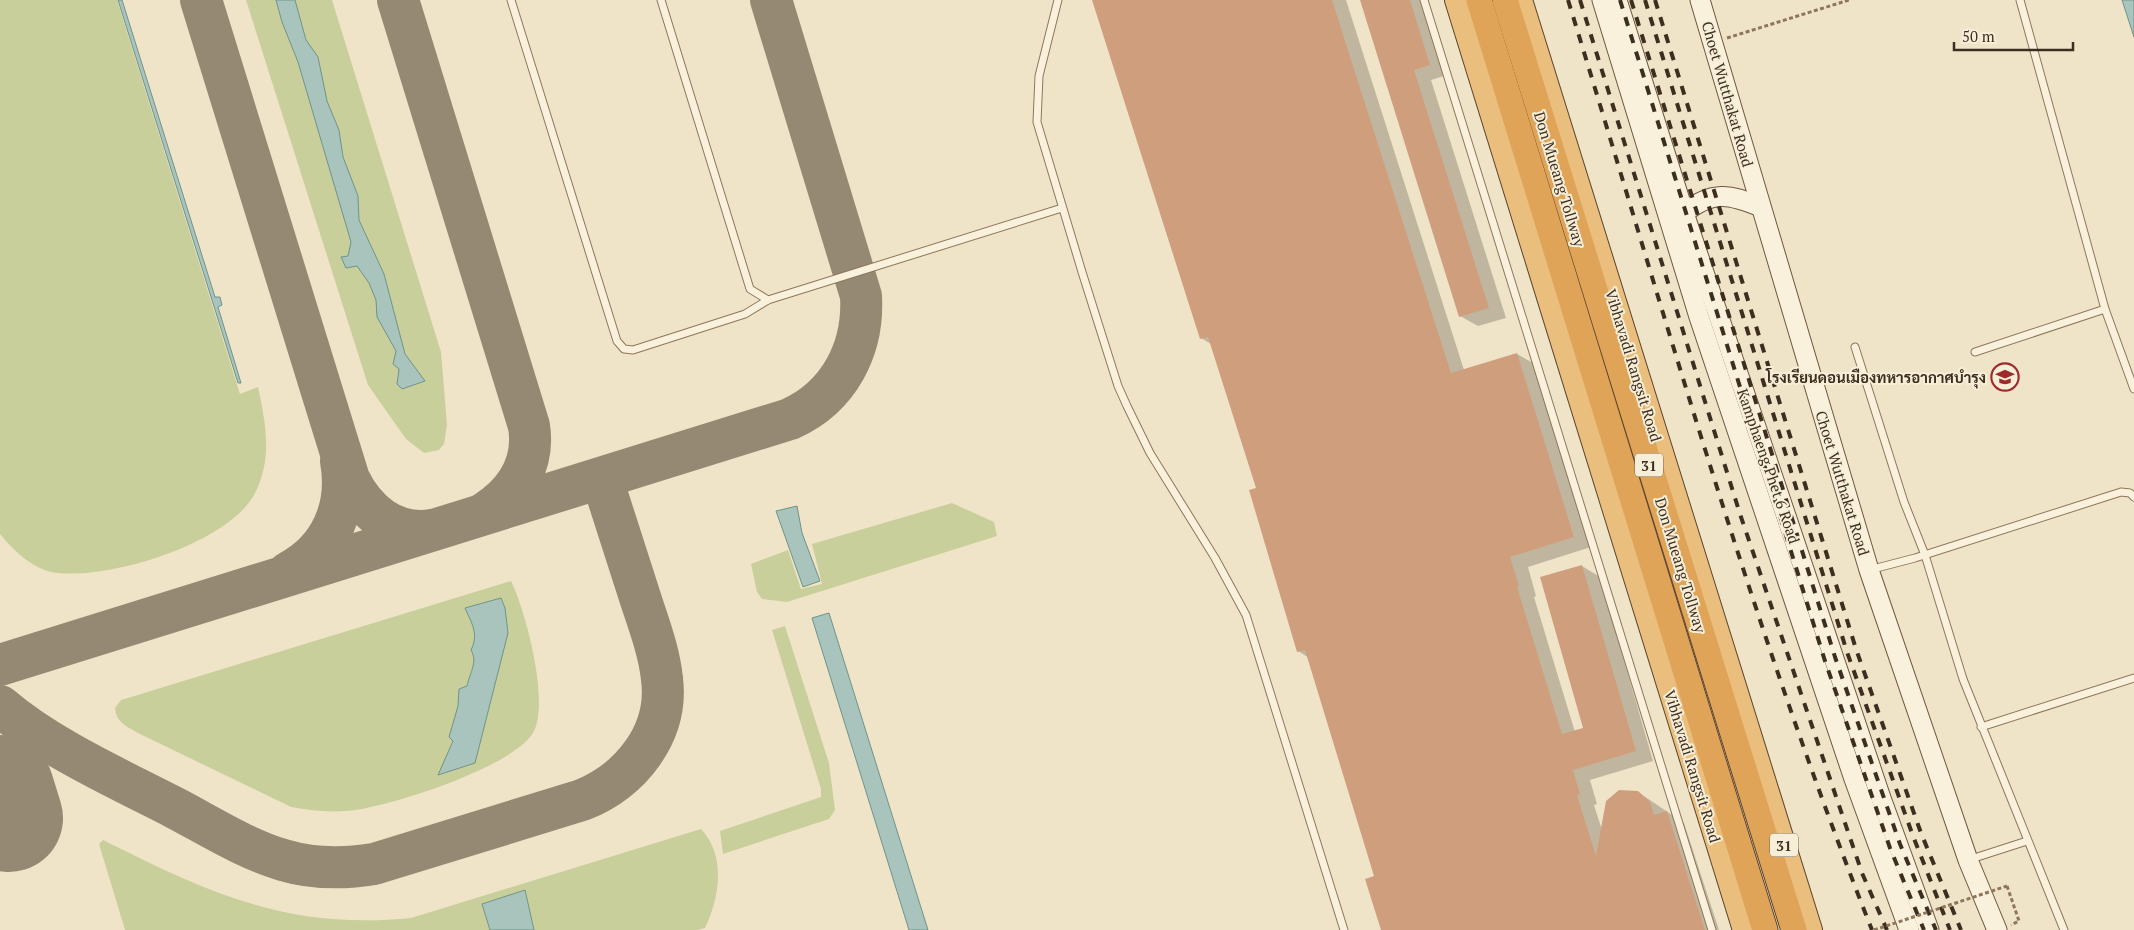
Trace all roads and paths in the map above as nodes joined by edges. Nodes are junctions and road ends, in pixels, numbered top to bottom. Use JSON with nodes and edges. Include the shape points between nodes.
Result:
{"nodes":[{"id":1,"x":511,"y":0,"type":"edge"},
{"id":2,"x":661,"y":0,"type":"edge"},
{"id":3,"x":1058,"y":0,"type":"edge"},
{"id":4,"x":1424,"y":0,"type":"edge"},
{"id":5,"x":1456,"y":0,"type":"edge"},
{"id":6,"x":1479,"y":0,"type":"edge"},
{"id":7,"x":1505,"y":0,"type":"edge"},
{"id":8,"x":1521,"y":0,"type":"edge"},
{"id":9,"x":1602,"y":0,"type":"edge"},
{"id":10,"x":1617,"y":0,"type":"edge"},
{"id":11,"x":1700,"y":0,"type":"edge"},
{"id":12,"x":1849,"y":0,"type":"edge"},
{"id":13,"x":2020,"y":0,"type":"edge"},
{"id":14,"x":1734,"y":36,"type":"dead end"},
{"id":15,"x":1761,"y":207,"type":"junction"},
{"id":16,"x":1062,"y":208,"type":"junction"},
{"id":17,"x":1684,"y":214,"type":"junction"},
{"id":18,"x":768,"y":300,"type":"junction"},
{"id":19,"x":2105,"y":309,"type":"junction"},
{"id":20,"x":1855,"y":347,"type":"dead end"},
{"id":21,"x":1975,"y":352,"type":"dead end"},
{"id":22,"x":2134,"y":389,"type":"edge"},
{"id":23,"x":2134,"y":497,"type":"edge"},
{"id":24,"x":1925,"y":555,"type":"junction"},
{"id":25,"x":1876,"y":569,"type":"junction"},
{"id":26,"x":2134,"y":678,"type":"edge"},
{"id":27,"x":1981,"y":726,"type":"junction"},
{"id":28,"x":2027,"y":841,"type":"junction"},
{"id":29,"x":1974,"y":859,"type":"junction"},
{"id":30,"x":2019,"y":921,"type":"dead end"},
{"id":31,"x":1344,"y":930,"type":"edge"},
{"id":32,"x":1712,"y":930,"type":"edge"},
{"id":33,"x":1744,"y":930,"type":"edge"},
{"id":34,"x":1765,"y":930,"type":"edge"},
{"id":35,"x":1794,"y":930,"type":"edge"},
{"id":36,"x":1811,"y":930,"type":"edge"},
{"id":37,"x":1874,"y":930,"type":"edge"},
{"id":38,"x":1909,"y":930,"type":"edge"},
{"id":39,"x":1930,"y":930,"type":"edge"},
{"id":40,"x":1997,"y":930,"type":"edge"},
{"id":41,"x":2064,"y":930,"type":"edge"}],
"edges":[{"from":1,"to":18,"type":"lane","via":[[620,346],[627,350],[642,347],[745,314]]},
{"from":2,"to":18,"type":"lane","via":[[750,289]]},
{"from":3,"to":16,"type":"lane","via":[[1040,76],[1037,108],[1041,136]]},
{"from":4,"to":32,"type":"lane"},
{"from":5,"to":33,"type":"highway","name":"Vibhavadi Rangsit Road"},
{"from":6,"to":34,"type":"highway","name":"Don Mueang Tollway","number":"31"},
{"from":7,"to":35,"type":"highway","name":"Don Mueang Tollway","number":"31"},
{"from":8,"to":36,"type":"highway","name":"Vibhavadi Rangsit Road","number":"31"},
{"from":9,"to":38,"type":"main road","name":"Kamphaeng Phet 6 Road","via":[[1702,326],[1854,779]]},
{"from":10,"to":17,"type":"main road","name":"Kamphaeng Phet 6 Road"},
{"from":11,"to":15,"type":"main road","name":"Choet Wutthakat Road"},
{"from":12,"to":14,"type":"path"},
{"from":13,"to":19,"type":"lane"},
{"from":15,"to":17,"type":"main road","via":[[1737,197],[1720,195],[1699,202]]},
{"from":15,"to":25,"type":"main road","name":"Choet Wutthakat Road"},
{"from":16,"to":18,"type":"lane"},
{"from":16,"to":31,"type":"lane","via":[[1124,399],[1150,452],[1246,615]]},
{"from":17,"to":39,"type":"main road","name":"Kamphaeng Phet 6 Road","via":[[1881,798]]},
{"from":19,"to":21,"type":"lane"},
{"from":19,"to":22,"type":"lane"},
{"from":20,"to":24,"type":"lane","via":[[1904,502]]},
{"from":23,"to":24,"type":"lane","via":[[2121,492]]},
{"from":24,"to":25,"type":"lane"},
{"from":24,"to":27,"type":"lane"},
{"from":25,"to":29,"type":"main road","name":"Choet Wutthakat Road"},
{"from":26,"to":27,"type":"lane"},
{"from":27,"to":28,"type":"lane"},
{"from":28,"to":29,"type":"lane"},
{"from":28,"to":41,"type":"lane"},
{"from":29,"to":40,"type":"main road","name":"Choet Wutthakat Road"},
{"from":30,"to":37,"type":"path","bridge":true,"via":[[2007,886]]}]}
